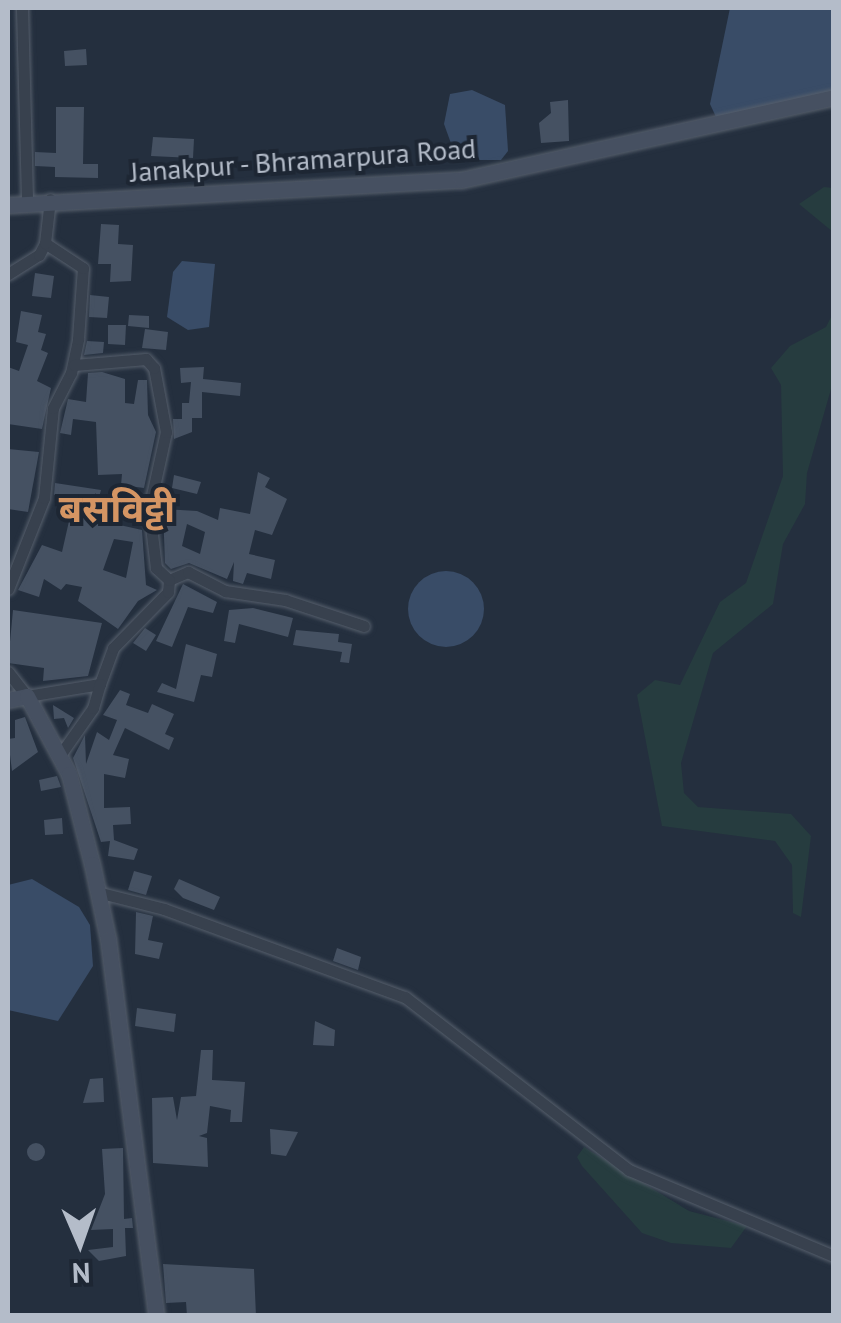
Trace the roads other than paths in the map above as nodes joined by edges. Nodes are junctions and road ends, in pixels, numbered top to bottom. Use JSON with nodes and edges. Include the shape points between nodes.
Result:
{"nodes":[{"id":1,"x":22,"y":8,"type":"edge"},
{"id":2,"x":834,"y":97,"type":"edge"},
{"id":3,"x":50,"y":199,"type":"junction"},
{"id":4,"x":27,"y":202,"type":"junction"},
{"id":5,"x":8,"y":205,"type":"edge"},
{"id":6,"x":46,"y":243,"type":"junction"},
{"id":7,"x":8,"y":274,"type":"edge"},
{"id":8,"x":74,"y":365,"type":"junction"},
{"id":9,"x":169,"y":580,"type":"junction"},
{"id":10,"x":8,"y":589,"type":"edge"},
{"id":11,"x":364,"y":626,"type":"dead end"},
{"id":12,"x":8,"y":672,"type":"edge"},
{"id":13,"x":100,"y":684,"type":"junction"},
{"id":14,"x":27,"y":696,"type":"junction"},
{"id":15,"x":8,"y":700,"type":"edge"},
{"id":16,"x":60,"y":755,"type":"junction"},
{"id":17,"x":97,"y":892,"type":"junction"},
{"id":18,"x":834,"y":1256,"type":"edge"},
{"id":19,"x":156,"y":1316,"type":"edge"}],
"edges":[{"from":1,"to":4,"type":"street"},
{"from":2,"to":3,"type":"street","name":"Janakpur - Bhramarpura Road","via":[[461,180]]},
{"from":3,"to":4,"type":"street","name":"Janakpur - Bhramarpura Road"},
{"from":3,"to":6,"type":"street"},
{"from":4,"to":5,"type":"street","name":"Janakpur - Bhramarpura Road"},
{"from":6,"to":7,"type":"street"},
{"from":6,"to":8,"type":"street","via":[[83,268]]},
{"from":8,"to":9,"type":"street","via":[[146,358],[154,368],[166,432],[149,509],[156,568]]},
{"from":8,"to":10,"type":"street","via":[[53,408],[44,498]]},
{"from":9,"to":11,"type":"street","via":[[188,572],[225,591],[286,600]]},
{"from":9,"to":13,"type":"street","via":[[168,592],[113,648]]},
{"from":12,"to":14,"type":"street"},
{"from":13,"to":14,"type":"street"},
{"from":13,"to":16,"type":"street","via":[[93,708]]},
{"from":14,"to":15,"type":"street"},
{"from":14,"to":16,"type":"street"},
{"from":16,"to":17,"type":"street"},
{"from":17,"to":18,"type":"street","via":[[164,908],[405,998],[630,1170]]},
{"from":17,"to":19,"type":"street"}]}
